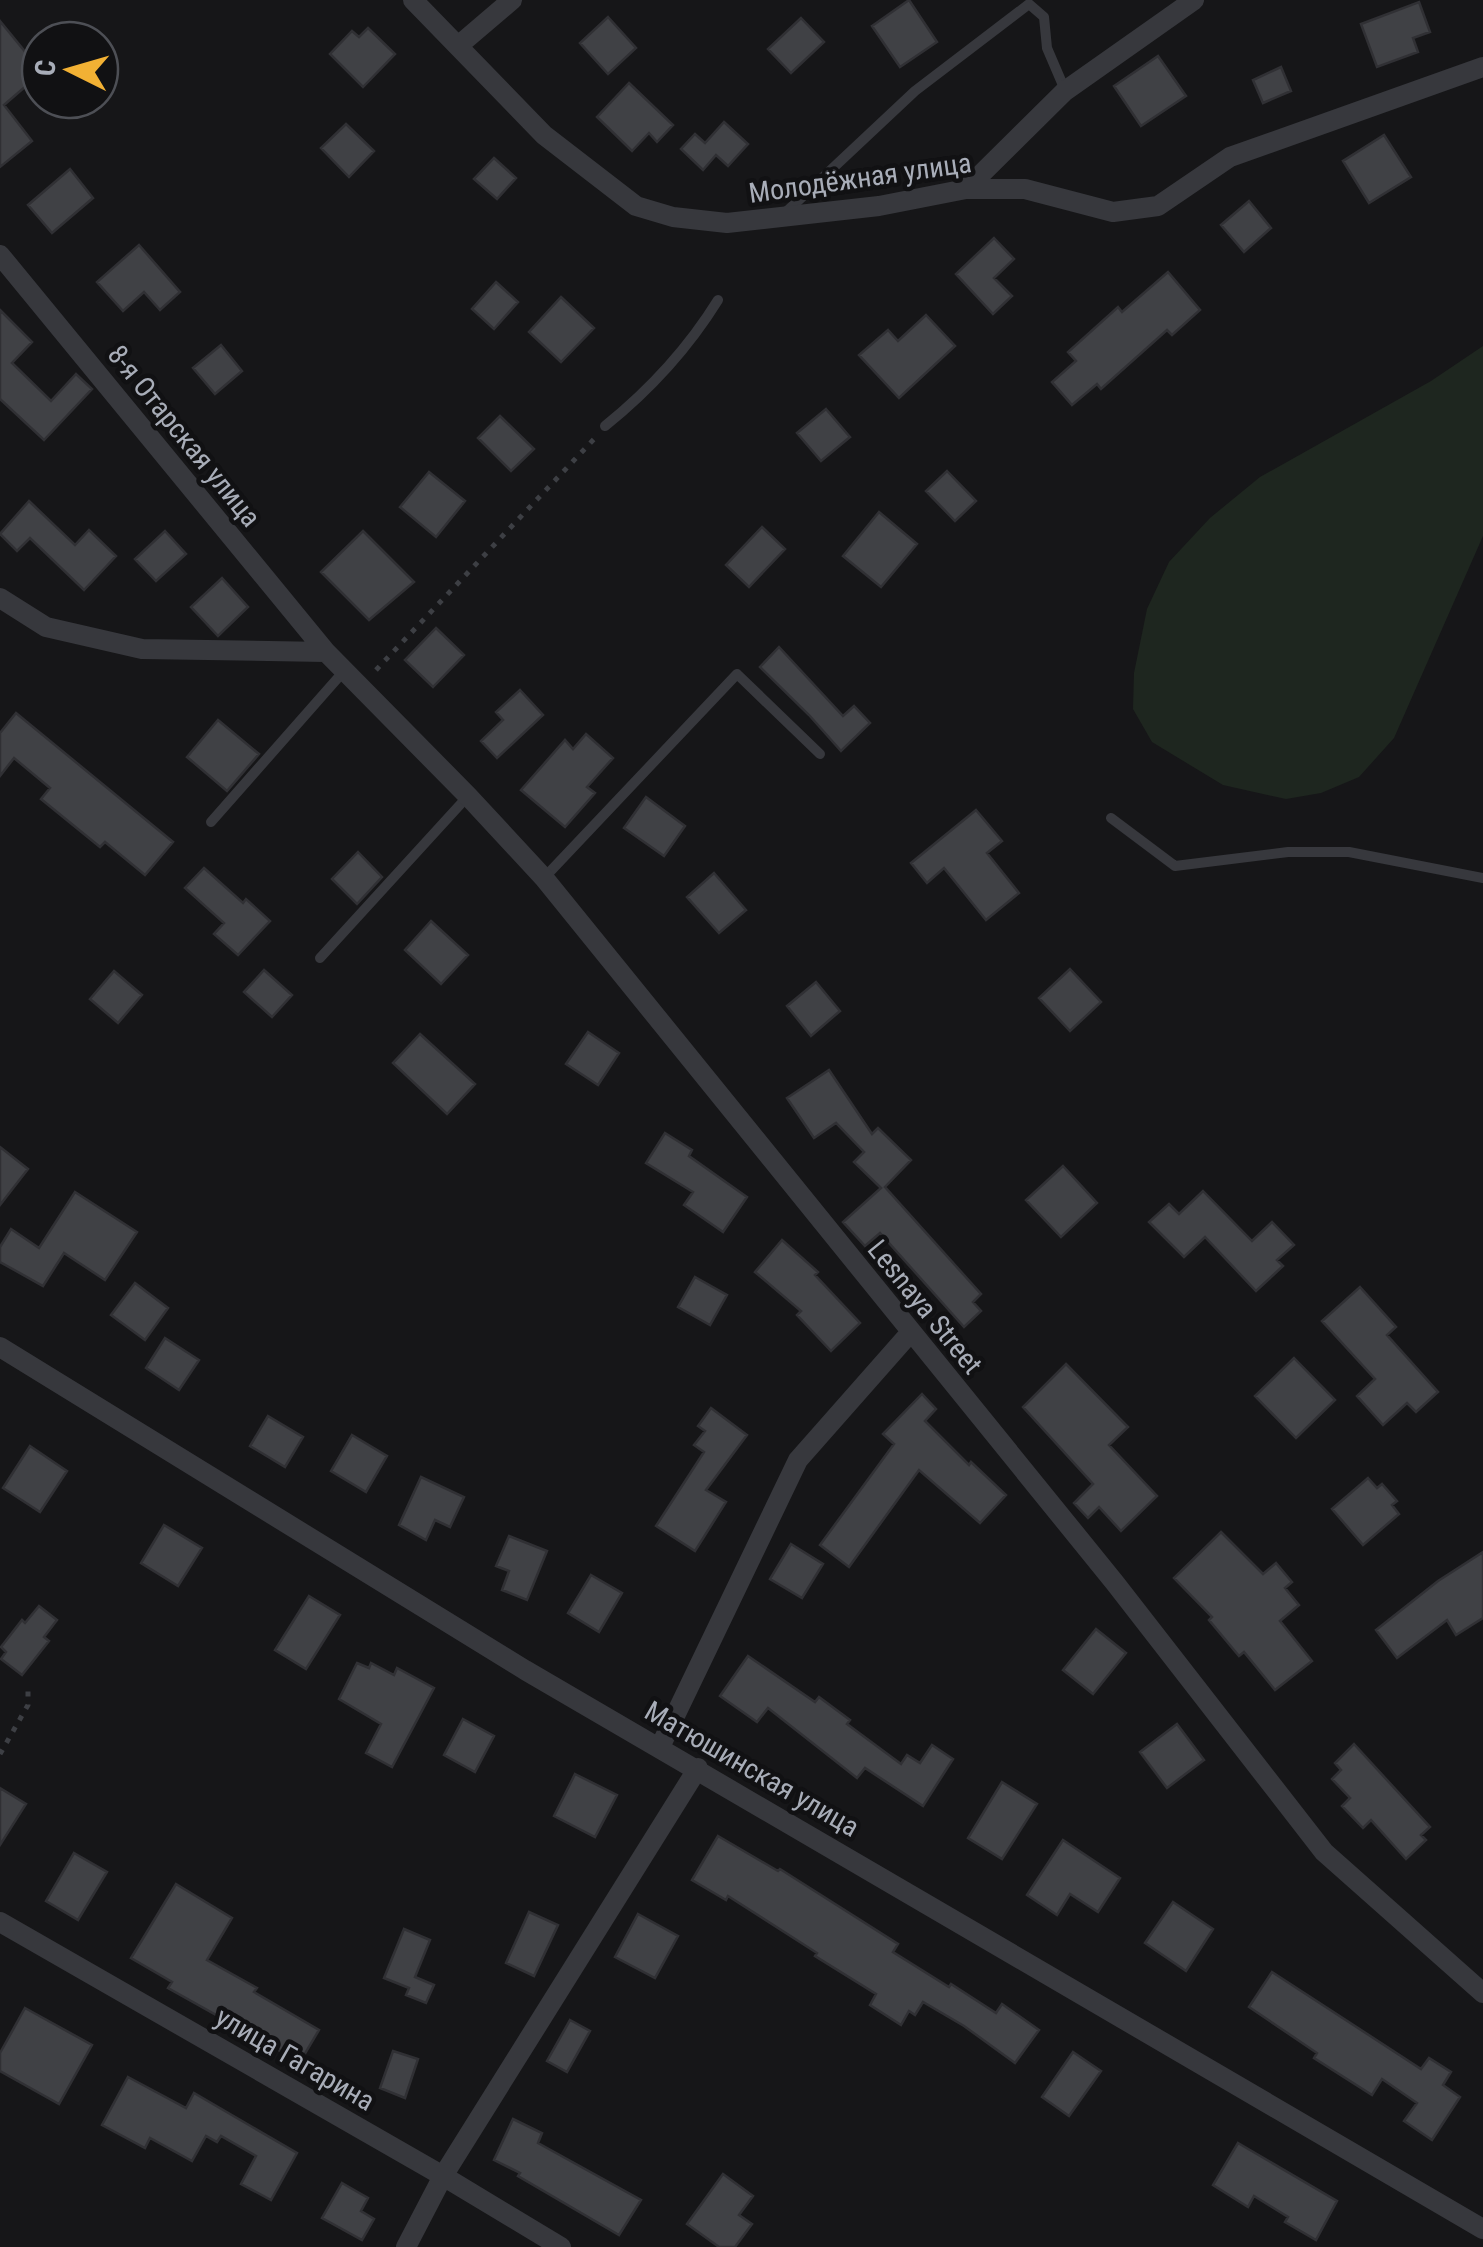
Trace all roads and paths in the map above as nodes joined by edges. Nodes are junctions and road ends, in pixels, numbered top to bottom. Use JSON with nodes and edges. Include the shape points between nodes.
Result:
{"nodes":[{"id":1,"x":412,"y":0,"type":"edge"},
{"id":2,"x":512,"y":0,"type":"edge"},
{"id":3,"x":1194,"y":0,"type":"edge"},
{"id":4,"x":458,"y":46,"type":"junction"},
{"id":5,"x":1483,"y":67,"type":"edge"},
{"id":6,"x":1066,"y":91,"type":"junction"},
{"id":7,"x":966,"y":189,"type":"junction"},
{"id":8,"x":780,"y":218,"type":"junction"},
{"id":9,"x":0,"y":255,"type":"edge"},
{"id":10,"x":718,"y":300,"type":"dead end"},
{"id":11,"x":606,"y":426,"type":"joint"},
{"id":12,"x":0,"y":598,"type":"edge"},
{"id":13,"x":326,"y":652,"type":"junction"},
{"id":14,"x":344,"y":670,"type":"junction"},
{"id":15,"x":360,"y":686,"type":"junction"},
{"id":16,"x":820,"y":754,"type":"dead end"},
{"id":17,"x":468,"y":796,"type":"junction"},
{"id":18,"x":1110,"y":818,"type":"dead end"},
{"id":19,"x":212,"y":822,"type":"dead end"},
{"id":20,"x":544,"y":878,"type":"junction"},
{"id":21,"x":1483,"y":878,"type":"edge"},
{"id":22,"x":320,"y":958,"type":"dead end"},
{"id":23,"x":910,"y":1333,"type":"junction"},
{"id":24,"x":0,"y":1347,"type":"edge"},
{"id":25,"x":28,"y":1688,"type":"dead end"},
{"id":26,"x":660,"y":1747,"type":"junction"},
{"id":27,"x":0,"y":1754,"type":"edge"},
{"id":28,"x":698,"y":1768,"type":"junction"},
{"id":29,"x":0,"y":1922,"type":"edge"},
{"id":30,"x":1483,"y":1993,"type":"edge"},
{"id":31,"x":443,"y":2176,"type":"junction"},
{"id":32,"x":1483,"y":2229,"type":"edge"},
{"id":33,"x":406,"y":2247,"type":"edge"},
{"id":34,"x":561,"y":2247,"type":"edge"}],
"edges":[{"from":1,"to":4,"type":"street","name":"Молодёжная улица"},
{"from":2,"to":4,"type":"street"},
{"from":3,"to":6,"type":"street"},
{"from":4,"to":8,"type":"street","name":"Молодёжная улица","via":[[544,135],[636,206],[727,224]]},
{"from":5,"to":7,"type":"street","name":"Молодёжная улица","via":[[1230,156],[1158,206],[1113,212],[1025,189]]},
{"from":6,"to":7,"type":"street"},
{"from":6,"to":8,"type":"lane","via":[[1047,48],[1044,17],[1029,4],[914,91]]},
{"from":7,"to":8,"type":"street","name":"Молодёжная улица"},
{"from":9,"to":13,"type":"street","name":"8-я Отарская улица"},
{"from":10,"to":11,"type":"lane","via":[[681,354]]},
{"from":11,"to":15,"type":"path"},
{"from":12,"to":13,"type":"street","via":[[46,627],[142,649]]},
{"from":13,"to":14,"type":"street","name":"Lesnaya Street"},
{"from":14,"to":15,"type":"street","name":"Lesnaya Street"},
{"from":14,"to":19,"type":"lane"},
{"from":15,"to":17,"type":"street","name":"Lesnaya Street"},
{"from":16,"to":20,"type":"lane","via":[[737,674]]},
{"from":17,"to":20,"type":"street","name":"Lesnaya Street"},
{"from":17,"to":22,"type":"lane"},
{"from":18,"to":21,"type":"lane","via":[[1175,866],[1349,852]]},
{"from":20,"to":23,"type":"street","name":"Lesnaya Street"},
{"from":23,"to":26,"type":"street","via":[[798,1460]]},
{"from":23,"to":30,"type":"street","name":"Lesnaya Street","via":[[1324,1852]]},
{"from":24,"to":26,"type":"street","name":"Матюшинская улица"},
{"from":25,"to":27,"type":"path","via":[[28,1705]]},
{"from":26,"to":28,"type":"street","name":"Матюшинская улица"},
{"from":28,"to":31,"type":"street"},
{"from":28,"to":32,"type":"street","name":"Матюшинская улица"},
{"from":29,"to":31,"type":"street","name":"улица Гагарина"},
{"from":31,"to":33,"type":"street"},
{"from":31,"to":34,"type":"street","name":"улица Гагарина"}]}
